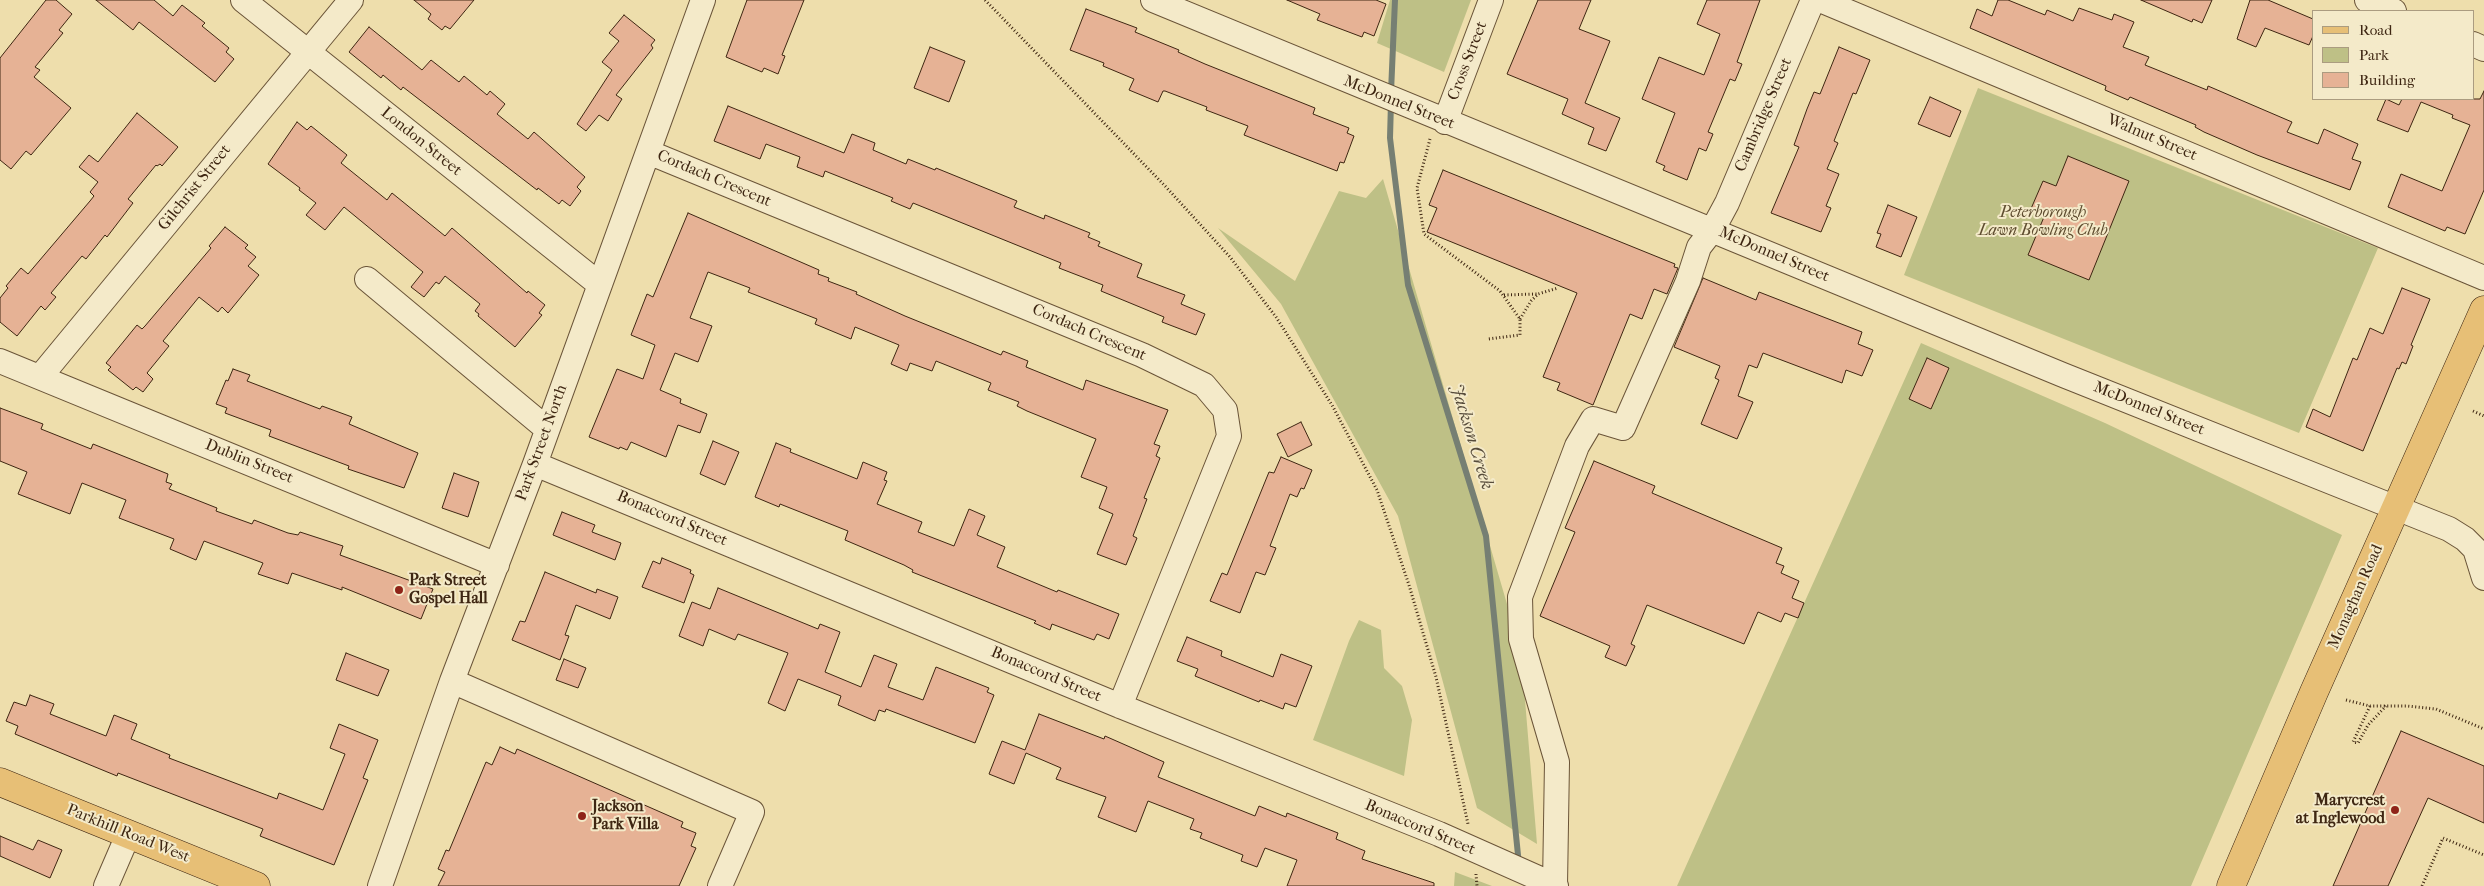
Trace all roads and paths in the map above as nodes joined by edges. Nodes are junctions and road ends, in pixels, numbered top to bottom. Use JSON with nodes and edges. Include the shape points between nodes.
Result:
{"nodes":[{"id":1,"x":243,"y":0,"type":"edge"},
{"id":2,"x":351,"y":0,"type":"edge"},
{"id":3,"x":703,"y":0,"type":"edge"},
{"id":4,"x":985,"y":0,"type":"edge"},
{"id":5,"x":1153,"y":0,"type":"edge"},
{"id":6,"x":1492,"y":0,"type":"edge"},
{"id":7,"x":1813,"y":0,"type":"edge"},
{"id":8,"x":1820,"y":0,"type":"edge"},
{"id":9,"x":2367,"y":0,"type":"edge"},
{"id":10,"x":2392,"y":10,"type":"edge"},
{"id":11,"x":308,"y":53,"type":"junction"},
{"id":12,"x":1437,"y":130,"type":"junction"},
{"id":13,"x":648,"y":152,"type":"junction"},
{"id":14,"x":1713,"y":229,"type":"junction"},
{"id":15,"x":2484,"y":278,"type":"edge"},
{"id":16,"x":367,"y":279,"type":"dead end"},
{"id":17,"x":599,"y":284,"type":"junction"},
{"id":18,"x":1558,"y":288,"type":"dead end"},
{"id":19,"x":1538,"y":294,"type":"junction"},
{"id":20,"x":1504,"y":296,"type":"junction"},
{"id":21,"x":2484,"y":310,"type":"edge"},
{"id":22,"x":1520,"y":319,"type":"junction"},
{"id":23,"x":1488,"y":339,"type":"dead end"},
{"id":24,"x":0,"y":361,"type":"edge"},
{"id":25,"x":40,"y":377,"type":"junction"},
{"id":26,"x":2473,"y":411,"type":"dead end"},
{"id":27,"x":2484,"y":416,"type":"edge"},
{"id":28,"x":547,"y":429,"type":"junction"},
{"id":29,"x":535,"y":464,"type":"junction"},
{"id":30,"x":2396,"y":507,"type":"junction"},
{"id":31,"x":497,"y":565,"type":"junction"},
{"id":32,"x":2484,"y":578,"type":"edge"},
{"id":33,"x":452,"y":681,"type":"junction"},
{"id":34,"x":2346,"y":700,"type":"dead end"},
{"id":35,"x":1120,"y":706,"type":"junction"},
{"id":36,"x":2370,"y":706,"type":"junction"},
{"id":37,"x":2386,"y":706,"type":"junction"},
{"id":38,"x":2484,"y":729,"type":"edge"},
{"id":39,"x":0,"y":782,"type":"edge"},
{"id":40,"x":128,"y":835,"type":"junction"},
{"id":41,"x":1481,"y":854,"type":"junction"},
{"id":42,"x":2484,"y":855,"type":"edge"},
{"id":43,"x":1550,"y":883,"type":"edge"},
{"id":44,"x":106,"y":886,"type":"edge"},
{"id":45,"x":256,"y":886,"type":"edge"},
{"id":46,"x":380,"y":886,"type":"edge"},
{"id":47,"x":720,"y":886,"type":"edge"},
{"id":48,"x":2230,"y":886,"type":"edge"},
{"id":49,"x":2422,"y":886,"type":"edge"}],
"edges":[{"from":1,"to":11,"type":"street","name":"London Street"},
{"from":2,"to":11,"type":"street","name":"Gilchrist Street"},
{"from":3,"to":13,"type":"street","name":"Park Street North"},
{"from":4,"to":41,"type":"path","via":[[1230,257],[1276,318],[1332,405],[1377,490],[1409,585]]},
{"from":5,"to":12,"type":"street","name":"McDonnel Street","via":[[1422,112]]},
{"from":6,"to":12,"type":"street","name":"Cross Street"},
{"from":7,"to":14,"type":"street","name":"Cambridge Street"},
{"from":8,"to":15,"type":"street","name":"Walnut Street"},
{"from":9,"to":10,"type":"street"},
{"from":11,"to":17,"type":"street","name":"London Street"},
{"from":11,"to":25,"type":"street","name":"Gilchrist Street"},
{"from":12,"to":14,"type":"street","name":"McDonnel Street"},
{"from":12,"to":20,"type":"path","via":[[1417,188],[1424,234]]},
{"from":13,"to":17,"type":"street","name":"Park Street North"},
{"from":13,"to":35,"type":"street","name":"Cordach Crescent","via":[[1142,355],[1204,385],[1224,410],[1229,436]]},
{"from":14,"to":30,"type":"street","name":"McDonnel Street","via":[[2063,375]]},
{"from":14,"to":43,"type":"street","name":"Cambridge Street","via":[[1699,247],[1688,282],[1623,428],[1593,419],[1577,446],[1520,597],[1521,639],[1557,762]]},
{"from":16,"to":28,"type":"street"},
{"from":17,"to":28,"type":"street","name":"Park Street North"},
{"from":18,"to":19,"type":"path"},
{"from":19,"to":20,"type":"path"},
{"from":19,"to":22,"type":"path"},
{"from":20,"to":22,"type":"path"},
{"from":21,"to":30,"type":"main road","name":"Monaghan Road"},
{"from":22,"to":23,"type":"path","via":[[1520,334]]},
{"from":24,"to":25,"type":"street","name":"Dublin Street"},
{"from":25,"to":31,"type":"street","name":"Dublin Street"},
{"from":26,"to":27,"type":"path"},
{"from":28,"to":29,"type":"street","name":"Park Street North"},
{"from":29,"to":31,"type":"street","name":"Park Street North"},
{"from":29,"to":35,"type":"street","name":"Bonaccord Street"},
{"from":30,"to":32,"type":"street","name":"McDonnel Street","via":[[2465,539],[2475,549]]},
{"from":30,"to":48,"type":"main road","name":"Monaghan Road"},
{"from":31,"to":33,"type":"street","name":"Park Street North"},
{"from":33,"to":46,"type":"street","name":"Park Street North"},
{"from":33,"to":47,"type":"street","via":[[752,812]]},
{"from":34,"to":36,"type":"path"},
{"from":35,"to":41,"type":"street","name":"Bonaccord Street","via":[[1430,830]]},
{"from":36,"to":37,"type":"path"},
{"from":36,"to":37,"type":"path","via":[[2353,742],[2358,743],[2368,725]]},
{"from":37,"to":38,"type":"path","via":[[2436,709]]},
{"from":39,"to":40,"type":"main road","name":"Parkhill Road West"},
{"from":40,"to":44,"type":"street"},
{"from":40,"to":45,"type":"main road","name":"Parkhill Road West"},
{"from":41,"to":43,"type":"street","name":"Bonaccord Street"},
{"from":42,"to":49,"type":"path","via":[[2443,838]]}]}
